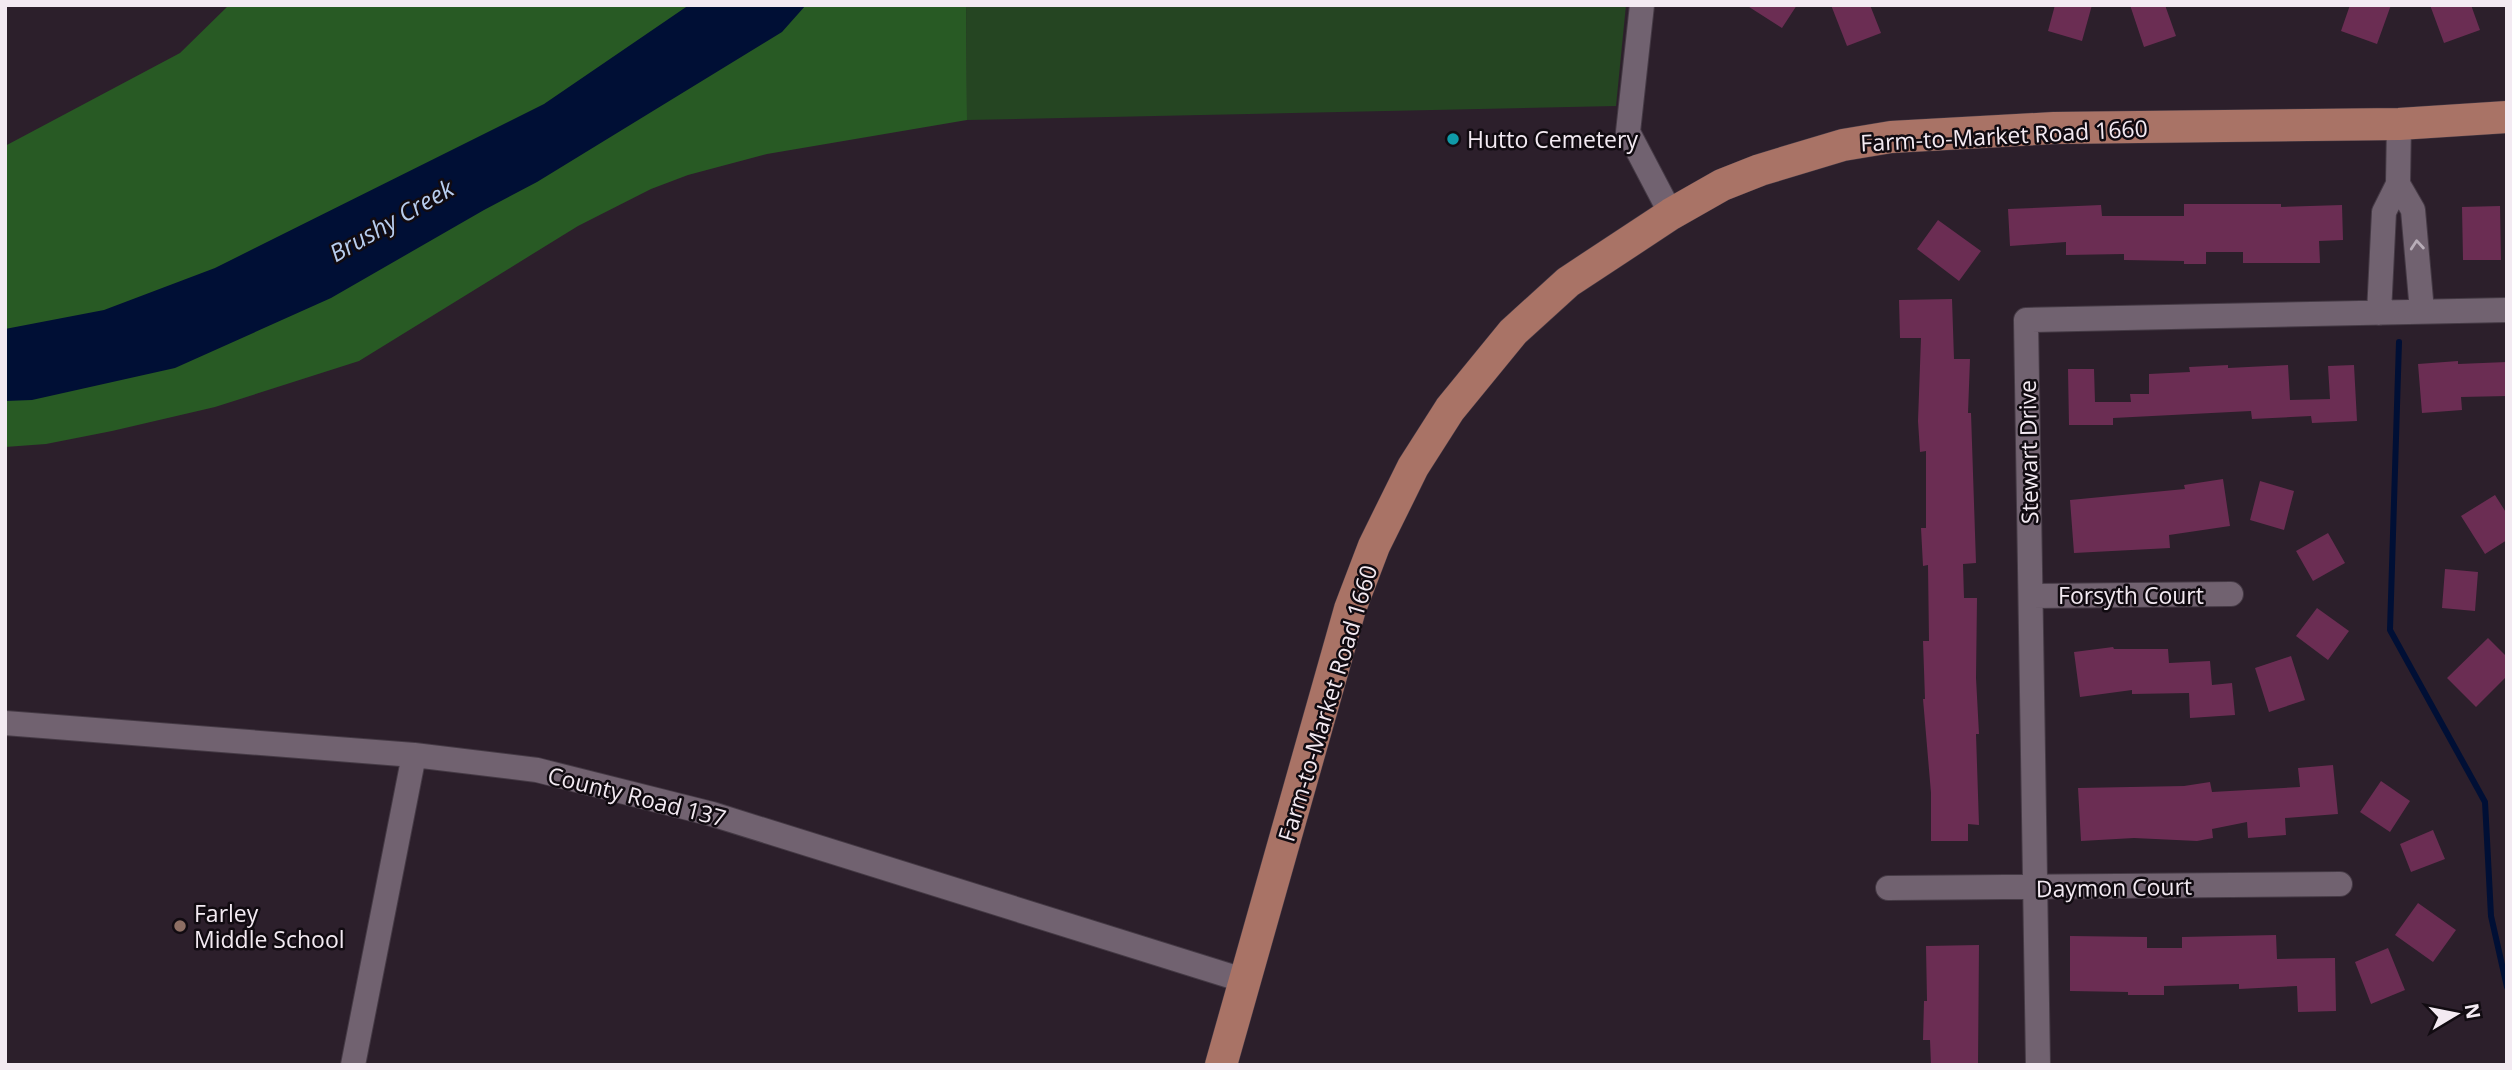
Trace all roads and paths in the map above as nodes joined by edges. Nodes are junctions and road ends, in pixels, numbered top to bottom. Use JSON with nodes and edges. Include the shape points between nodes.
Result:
{"nodes":[{"id":1,"x":1642,"y":5,"type":"edge"},
{"id":2,"x":2507,"y":117,"type":"edge"},
{"id":3,"x":2399,"y":124,"type":"junction"},
{"id":4,"x":2398,"y":184,"type":"junction"},
{"id":5,"x":1671,"y":214,"type":"junction"},
{"id":6,"x":2507,"y":310,"type":"edge"},
{"id":7,"x":2422,"y":312,"type":"junction"},
{"id":8,"x":2379,"y":313,"type":"junction"},
{"id":9,"x":2231,"y":594,"type":"dead end"},
{"id":10,"x":2031,"y":596,"type":"junction"},
{"id":11,"x":5,"y":723,"type":"edge"},
{"id":12,"x":414,"y":755,"type":"junction"},
{"id":13,"x":2340,"y":884,"type":"dead end"},
{"id":14,"x":2035,"y":887,"type":"junction"},
{"id":15,"x":1888,"y":888,"type":"dead end"},
{"id":16,"x":1246,"y":981,"type":"junction"},
{"id":17,"x":353,"y":1065,"type":"edge"},
{"id":18,"x":1221,"y":1065,"type":"edge"},
{"id":19,"x":2038,"y":1065,"type":"edge"}],
"edges":[{"from":1,"to":5,"type":"street","via":[[1628,132]]},
{"from":2,"to":3,"type":"main road","name":"Farm-to-Market Road 1660"},
{"from":3,"to":4,"type":"street"},
{"from":3,"to":5,"type":"main road","name":"Farm-to-Market Road 1660","via":[[2054,128],[1891,137],[1843,145],[1760,170]]},
{"from":7,"to":4,"type":"street","one_way":true,"via":[[2413,210]]},
{"from":4,"to":8,"type":"street","via":[[2384,212]]},
{"from":5,"to":16,"type":"main road","name":"Farm-to-Market Road 1660","via":[[1568,282],[1513,332],[1450,409],[1413,467],[1350,609]]},
{"from":6,"to":7,"type":"street","name":"Stewart Drive"},
{"from":7,"to":8,"type":"street","name":"Stewart Drive"},
{"from":8,"to":10,"type":"street","name":"Stewart Drive","via":[[2026,320]]},
{"from":9,"to":10,"type":"street","name":"Forsyth Court"},
{"from":10,"to":14,"type":"street","name":"Stewart Drive"},
{"from":11,"to":12,"type":"street","name":"County Road 137"},
{"from":12,"to":16,"type":"street","name":"County Road 137","via":[[537,771],[712,814]]},
{"from":12,"to":17,"type":"street"},
{"from":13,"to":14,"type":"street","name":"Daymon Court"},
{"from":14,"to":15,"type":"street","name":"Daymon Court"},
{"from":14,"to":19,"type":"street","name":"Stewart Drive"},
{"from":16,"to":18,"type":"main road","name":"Farm-to-Market Road 1660"}]}
